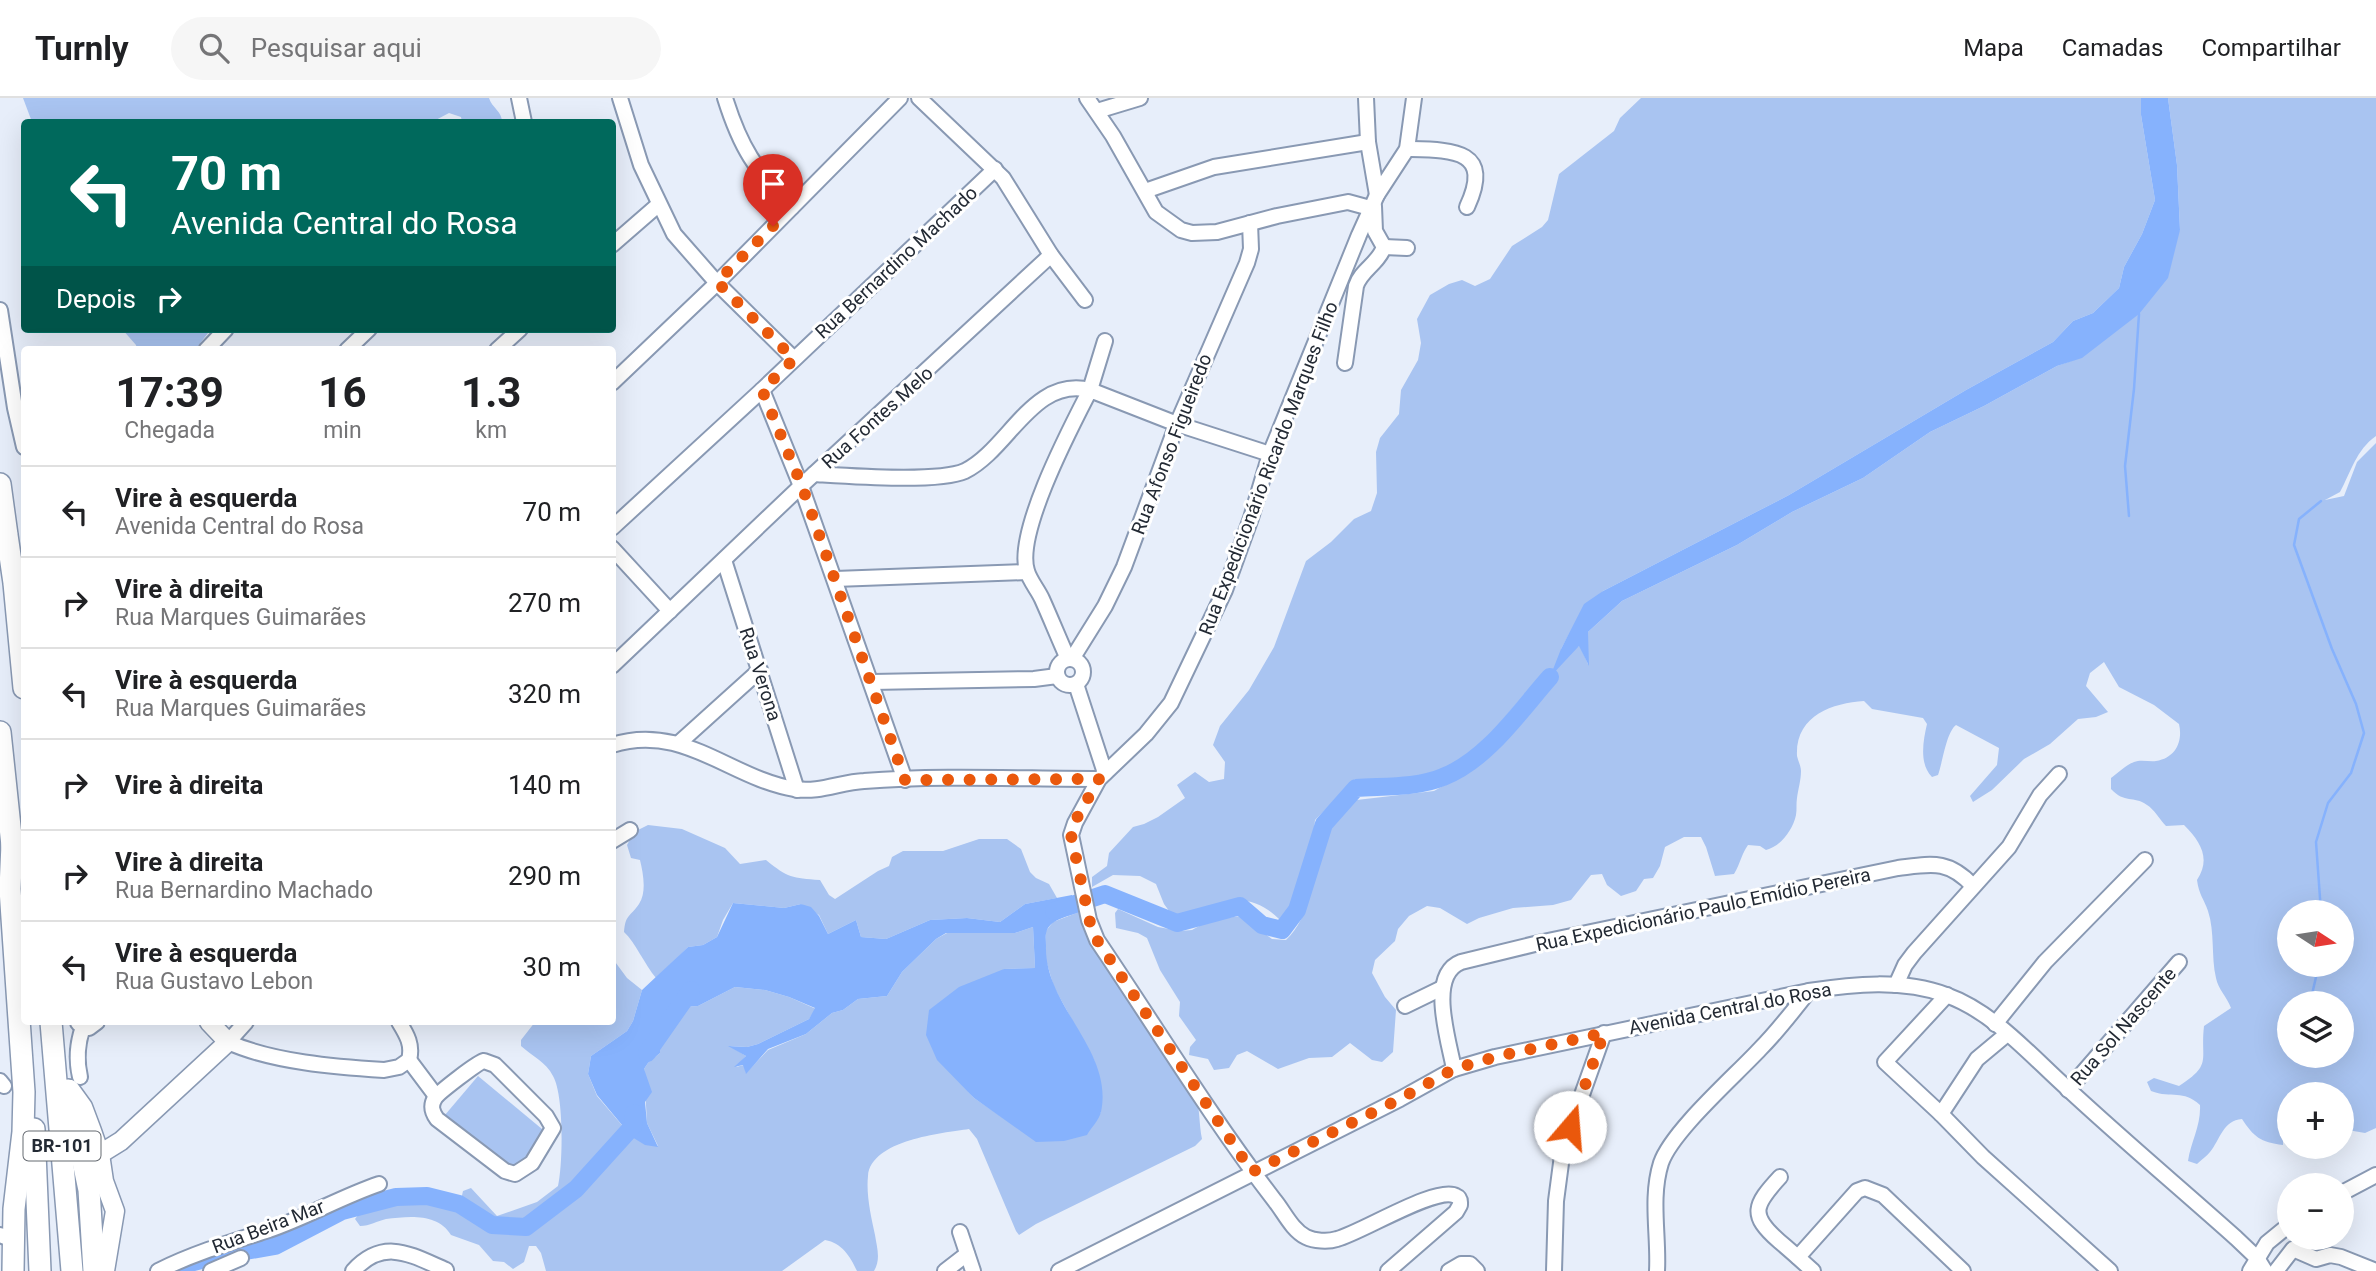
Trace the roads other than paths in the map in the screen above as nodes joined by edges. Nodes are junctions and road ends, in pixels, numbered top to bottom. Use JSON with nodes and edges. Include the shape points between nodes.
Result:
{"nodes":[{"id":1,"x":519,"y":98,"type":"edge"},
{"id":2,"x":620,"y":98,"type":"edge"},
{"id":3,"x":725,"y":98,"type":"edge"},
{"id":4,"x":900,"y":98,"type":"edge"},
{"id":5,"x":919,"y":98,"type":"edge"},
{"id":6,"x":1087,"y":98,"type":"edge"},
{"id":7,"x":1140,"y":98,"type":"edge"},
{"id":8,"x":1366,"y":98,"type":"edge"},
{"id":9,"x":1414,"y":98,"type":"edge"},
{"id":10,"x":1097,"y":110,"type":"junction"},
{"id":11,"x":523,"y":119,"type":"edge"},
{"id":12,"x":1368,"y":142,"type":"junction"},
{"id":13,"x":1407,"y":149,"type":"junction"},
{"id":14,"x":995,"y":169,"type":"junction"},
{"id":15,"x":1144,"y":191,"type":"junction"},
{"id":16,"x":1374,"y":201,"type":"junction"},
{"id":17,"x":659,"y":205,"type":"junction"},
{"id":18,"x":792,"y":207,"type":"junction"},
{"id":19,"x":1467,"y":207,"type":"dead end"},
{"id":20,"x":1250,"y":223,"type":"junction"},
{"id":21,"x":616,"y":242,"type":"edge"},
{"id":22,"x":1384,"y":247,"type":"junction"},
{"id":23,"x":1407,"y":248,"type":"dead end"},
{"id":24,"x":1051,"y":255,"type":"junction"},
{"id":25,"x":717,"y":282,"type":"junction"},
{"id":26,"x":1085,"y":300,"type":"dead end"},
{"id":27,"x":0,"y":310,"type":"edge"},
{"id":28,"x":222,"y":333,"type":"edge"},
{"id":29,"x":365,"y":333,"type":"edge"},
{"id":30,"x":516,"y":333,"type":"edge"},
{"id":31,"x":1105,"y":341,"type":"dead end"},
{"id":32,"x":210,"y":346,"type":"edge"},
{"id":33,"x":351,"y":346,"type":"edge"},
{"id":34,"x":501,"y":346,"type":"edge"},
{"id":35,"x":794,"y":359,"type":"junction"},
{"id":36,"x":1345,"y":363,"type":"dead end"},
{"id":37,"x":616,"y":379,"type":"edge"},
{"id":38,"x":762,"y":390,"type":"junction"},
{"id":39,"x":1090,"y":390,"type":"junction"},
{"id":40,"x":20,"y":407,"type":"edge"},
{"id":41,"x":1177,"y":424,"type":"junction"},
{"id":42,"x":1270,"y":454,"type":"junction"},
{"id":43,"x":814,"y":474,"type":"junction"},
{"id":44,"x":0,"y":484,"type":"edge"},
{"id":45,"x":802,"y":486,"type":"junction"},
{"id":46,"x":616,"y":524,"type":"edge"},
{"id":47,"x":616,"y":552,"type":"edge"},
{"id":48,"x":0,"y":557,"type":"edge"},
{"id":49,"x":723,"y":560,"type":"junction"},
{"id":50,"x":1027,"y":572,"type":"junction"},
{"id":51,"x":19,"y":578,"type":"edge"},
{"id":52,"x":835,"y":579,"type":"junction"},
{"id":53,"x":670,"y":611,"type":"junction"},
{"id":54,"x":21,"y":622,"type":"edge"},
{"id":55,"x":1070,"y":659,"type":"junction"},
{"id":56,"x":616,"y":662,"type":"edge"},
{"id":57,"x":760,"y":670,"type":"junction"},
{"id":58,"x":1057,"y":676,"type":"junction"},
{"id":59,"x":872,"y":682,"type":"junction"},
{"id":60,"x":1076,"y":684,"type":"junction"},
{"id":61,"x":0,"y":732,"type":"edge"},
{"id":62,"x":679,"y":743,"type":"junction"},
{"id":63,"x":616,"y":744,"type":"edge"},
{"id":64,"x":2059,"y":774,"type":"dead end"},
{"id":65,"x":1102,"y":776,"type":"junction"},
{"id":66,"x":905,"y":780,"type":"junction"},
{"id":67,"x":797,"y":790,"type":"junction"},
{"id":68,"x":630,"y":830,"type":"dead end"},
{"id":69,"x":616,"y":839,"type":"edge"},
{"id":70,"x":12,"y":844,"type":"junction"},
{"id":71,"x":2146,"y":860,"type":"dead end"},
{"id":72,"x":1973,"y":886,"type":"junction"},
{"id":73,"x":21,"y":950,"type":"edge"},
{"id":74,"x":2179,"y":962,"type":"dead end"},
{"id":75,"x":1896,"y":985,"type":"junction"},
{"id":76,"x":1442,"y":988,"type":"junction"},
{"id":77,"x":1809,"y":991,"type":"junction"},
{"id":78,"x":1947,"y":995,"type":"junction"},
{"id":79,"x":1405,"y":1006,"type":"dead end"},
{"id":80,"x":1995,"y":1024,"type":"junction"},
{"id":81,"x":27,"y":1025,"type":"edge"},
{"id":82,"x":80,"y":1025,"type":"edge"},
{"id":83,"x":212,"y":1025,"type":"edge"},
{"id":84,"x":243,"y":1025,"type":"edge"},
{"id":85,"x":401,"y":1025,"type":"edge"},
{"id":86,"x":51,"y":1027,"type":"edge"},
{"id":87,"x":1604,"y":1033,"type":"junction"},
{"id":88,"x":2007,"y":1034,"type":"junction"},
{"id":89,"x":228,"y":1042,"type":"junction"},
{"id":90,"x":409,"y":1060,"type":"junction"},
{"id":91,"x":1454,"y":1069,"type":"junction"},
{"id":92,"x":73,"y":1080,"type":"junction"},
{"id":93,"x":2068,"y":1090,"type":"junction"},
{"id":94,"x":436,"y":1096,"type":"junction"},
{"id":95,"x":1941,"y":1114,"type":"junction"},
{"id":96,"x":100,"y":1154,"type":"junction"},
{"id":97,"x":1252,"y":1172,"type":"junction"},
{"id":98,"x":2376,"y":1175,"type":"edge"},
{"id":99,"x":1780,"y":1177,"type":"dead end"},
{"id":100,"x":379,"y":1185,"type":"dead end"},
{"id":101,"x":2354,"y":1187,"type":"edge"},
{"id":102,"x":960,"y":1232,"type":"dead end"},
{"id":103,"x":2277,"y":1235,"type":"edge"},
{"id":104,"x":6,"y":1238,"type":"edge"},
{"id":105,"x":967,"y":1254,"type":"junction"},
{"id":106,"x":1798,"y":1257,"type":"junction"},
{"id":107,"x":241,"y":1258,"type":"dead end"},
{"id":108,"x":2254,"y":1264,"type":"edge"},
{"id":109,"x":1079,"y":1266,"type":"edge"},
{"id":110,"x":1663,"y":1268,"type":"edge"},
{"id":111,"x":356,"y":1270,"type":"edge"},
{"id":112,"x":446,"y":1270,"type":"edge"},
{"id":113,"x":13,"y":1271,"type":"edge"},
{"id":114,"x":40,"y":1271,"type":"edge"},
{"id":115,"x":72,"y":1271,"type":"edge"},
{"id":116,"x":94,"y":1271,"type":"edge"},
{"id":117,"x":105,"y":1271,"type":"edge"},
{"id":118,"x":158,"y":1271,"type":"edge"},
{"id":119,"x":211,"y":1271,"type":"edge"},
{"id":120,"x":945,"y":1271,"type":"edge"},
{"id":121,"x":973,"y":1271,"type":"edge"},
{"id":122,"x":1059,"y":1271,"type":"edge"},
{"id":123,"x":1388,"y":1271,"type":"edge"},
{"id":124,"x":1449,"y":1271,"type":"edge"},
{"id":125,"x":1477,"y":1271,"type":"edge"},
{"id":126,"x":1554,"y":1271,"type":"edge"},
{"id":127,"x":1813,"y":1271,"type":"edge"},
{"id":128,"x":1964,"y":1271,"type":"edge"},
{"id":129,"x":2110,"y":1271,"type":"edge"},
{"id":130,"x":2265,"y":1271,"type":"edge"},
{"id":131,"x":2276,"y":1271,"type":"edge"},
{"id":132,"x":2376,"y":1271,"type":"edge"}],
"edges":[{"from":1,"to":11,"type":"street"},
{"from":2,"to":17,"type":"street"},
{"from":3,"to":18,"type":"street","via":[[746,154]]},
{"from":4,"to":18,"type":"street"},
{"from":5,"to":14,"type":"street"},
{"from":6,"to":10,"type":"street"},
{"from":7,"to":10,"type":"street"},
{"from":8,"to":12,"type":"street"},
{"from":9,"to":13,"type":"street","name":"Rua Expedicionário Ricardo Marques Filho"},
{"from":10,"to":15,"type":"street"},
{"from":12,"to":15,"type":"street","via":[[1214,167]]},
{"from":12,"to":16,"type":"street"},
{"from":13,"to":16,"type":"street","name":"Rua Expedicionário Ricardo Marques Filho"},
{"from":13,"to":19,"type":"street","via":[[1469,159],[1478,178]]},
{"from":14,"to":24,"type":"street"},
{"from":14,"to":35,"type":"street","name":"Rua Bernardino Machado"},
{"from":15,"to":20,"type":"street","via":[[1156,212],[1181,230],[1217,232]]},
{"from":16,"to":20,"type":"street","via":[[1348,202]]},
{"from":16,"to":22,"type":"street","via":[[1375,231]]},
{"from":16,"to":42,"type":"street","name":"Rua Expedicionário Ricardo Marques Filho"},
{"from":17,"to":21,"type":"street"},
{"from":17,"to":25,"type":"street","via":[[674,234]]},
{"from":18,"to":25,"type":"street"},
{"from":20,"to":41,"type":"street","name":"Rua Afonso Figueiredo","via":[[1247,263]]},
{"from":22,"to":23,"type":"street"},
{"from":22,"to":36,"type":"street","via":[[1356,286]]},
{"from":24,"to":26,"type":"street"},
{"from":24,"to":43,"type":"street","name":"Rua Fontes Melo"},
{"from":25,"to":35,"type":"street"},
{"from":25,"to":37,"type":"street"},
{"from":27,"to":40,"type":"street"},
{"from":28,"to":32,"type":"street"},
{"from":29,"to":33,"type":"street"},
{"from":30,"to":34,"type":"street"},
{"from":31,"to":39,"type":"street"},
{"from":35,"to":38,"type":"street","name":"Rua Bernardino Machado"},
{"from":38,"to":45,"type":"street"},
{"from":38,"to":46,"type":"street","name":"Rua Bernardino Machado"},
{"from":39,"to":41,"type":"street"},
{"from":39,"to":43,"type":"street","via":[[1067,387],[1052,392],[986,455],[960,472],[910,477]]},
{"from":39,"to":50,"type":"street","via":[[1037,505],[1027,548]]},
{"from":41,"to":42,"type":"street"},
{"from":41,"to":55,"type":"street","name":"Rua Afonso Figueiredo","via":[[1124,567]]},
{"from":42,"to":65,"type":"street","name":"Rua Expedicionário Ricardo Marques Filho","via":[[1225,590],[1171,703]]},
{"from":43,"to":45,"type":"street","name":"Rua Fontes Melo"},
{"from":44,"to":51,"type":"highway","bridge":true},
{"from":45,"to":49,"type":"street","name":"Rua Fontes Melo"},
{"from":45,"to":52,"type":"street"},
{"from":47,"to":53,"type":"street"},
{"from":48,"to":51,"type":"main road"},
{"from":49,"to":53,"type":"street","name":"Rua Fontes Melo"},
{"from":49,"to":57,"type":"street","name":"Rua Verona"},
{"from":50,"to":52,"type":"street"},
{"from":50,"to":55,"type":"street"},
{"from":51,"to":54,"type":"highway"},
{"from":52,"to":59,"type":"street"},
{"from":53,"to":56,"type":"street","name":"Rua Fontes Melo"},
{"from":55,"to":58,"type":"street","via":[[1059,665]]},
{"from":55,"to":60,"type":"street","via":[[1078,661],[1083,673]]},
{"from":57,"to":62,"type":"street"},
{"from":57,"to":67,"type":"street","name":"Rua Verona"},
{"from":58,"to":59,"type":"street"},
{"from":58,"to":60,"type":"street","via":[[1065,684]]},
{"from":59,"to":66,"type":"street"},
{"from":60,"to":65,"type":"street"},
{"from":61,"to":70,"type":"highway"},
{"from":62,"to":63,"type":"street","via":[[645,740]]},
{"from":62,"to":67,"type":"street"},
{"from":64,"to":72,"type":"street","via":[[2040,795],[2009,847]]},
{"from":65,"to":66,"type":"street"},
{"from":65,"to":97,"type":"street","name":"Rua Expedicionário Ricardo Marques Filho","via":[[1071,835],[1091,927]]},
{"from":66,"to":67,"type":"street"},
{"from":68,"to":69,"type":"street"},
{"from":70,"to":73,"type":"highway"},
{"from":70,"to":104,"type":"highway","via":[[10,889],[24,1092],[23,1132]]},
{"from":71,"to":80,"type":"street","via":[[2045,962]]},
{"from":72,"to":75,"type":"street","via":[[1914,953]]},
{"from":72,"to":76,"type":"street","name":"Rua Expedicionário Paulo Emídio Pereira","via":[[1956,871],[1933,863],[1843,878],[1461,962],[1451,967]]},
{"from":74,"to":93,"type":"street","name":"Rua Sol Nascente"},
{"from":75,"to":77,"type":"street","name":"Avenida Central do Rosa"},
{"from":75,"to":78,"type":"street","name":"Avenida Central do Rosa"},
{"from":76,"to":79,"type":"street","name":"Rua Expedicionário Paulo Emídio Pereira"},
{"from":76,"to":91,"type":"street"},
{"from":77,"to":87,"type":"street","name":"Avenida Central do Rosa"},
{"from":77,"to":110,"type":"street","via":[[1669,1147],[1658,1179],[1655,1221]]},
{"from":78,"to":80,"type":"street","name":"Avenida Central do Rosa"},
{"from":78,"to":95,"type":"street","via":[[1885,1062]]},
{"from":80,"to":88,"type":"street","name":"Avenida Central do Rosa"},
{"from":81,"to":114,"type":"highway","number":"BR-101"},
{"from":82,"to":92,"type":"street"},
{"from":83,"to":89,"type":"main road"},
{"from":84,"to":89,"type":"street"},
{"from":85,"to":90,"type":"street","via":[[408,1037]]},
{"from":86,"to":92,"type":"highway"},
{"from":86,"to":115,"type":"highway","number":"BR-101"},
{"from":87,"to":91,"type":"street","name":"Avenida Central do Rosa"},
{"from":87,"to":126,"type":"street","via":[[1563,1148]]},
{"from":88,"to":93,"type":"street","name":"Avenida Central do Rosa"},
{"from":88,"to":95,"type":"street","via":[[1977,1059]]},
{"from":89,"to":90,"type":"street","via":[[290,1059],[370,1069],[391,1069]]},
{"from":89,"to":96,"type":"main road","via":[[121,1141]]},
{"from":90,"to":94,"type":"street"},
{"from":91,"to":97,"type":"street","name":"Avenida Central do Rosa"},
{"from":92,"to":96,"type":"main road"},
{"from":92,"to":116,"type":"highway","via":[[89,1190]]},
{"from":93,"to":108,"type":"street","name":"Avenida Central do Rosa"},
{"from":94,"to":94,"type":"street","via":[[480,1062],[491,1063],[546,1116],[552,1132],[532,1163],[512,1174],[437,1119],[432,1109]]},
{"from":95,"to":129,"type":"street"},
{"from":96,"to":117,"type":"main road","via":[[115,1211]]},
{"from":97,"to":109,"type":"street","name":"Avenida Central do Rosa"},
{"from":97,"to":123,"type":"street","name":"Rua Expedicionário Ricardo Marques Filho","via":[[1295,1228],[1313,1239],[1336,1240],[1419,1202],[1457,1196],[1460,1205],[1456,1212]]},
{"from":98,"to":101,"type":"street"},
{"from":99,"to":106,"type":"street","via":[[1761,1200],[1759,1217]]},
{"from":100,"to":118,"type":"street","name":"Rua Beira Mar"},
{"from":102,"to":105,"type":"street"},
{"from":103,"to":108,"type":"street"},
{"from":104,"to":113,"type":"highway"},
{"from":105,"to":120,"type":"street"},
{"from":105,"to":121,"type":"street"},
{"from":106,"to":127,"type":"street"},
{"from":106,"to":128,"type":"street","via":[[1857,1191],[1865,1188],[1883,1195]]},
{"from":107,"to":119,"type":"street"},
{"from":108,"to":130,"type":"street","name":"Avenida Central do Rosa"},
{"from":109,"to":122,"type":"street","name":"Avenida Central do Rosa"},
{"from":111,"to":112,"type":"street","via":[[366,1259],[391,1250]]},
{"from":124,"to":125,"type":"street","via":[[1461,1264],[1470,1264]]},
{"from":131,"to":132,"type":"street","via":[[2293,1249],[2316,1259],[2341,1257]]}]}
